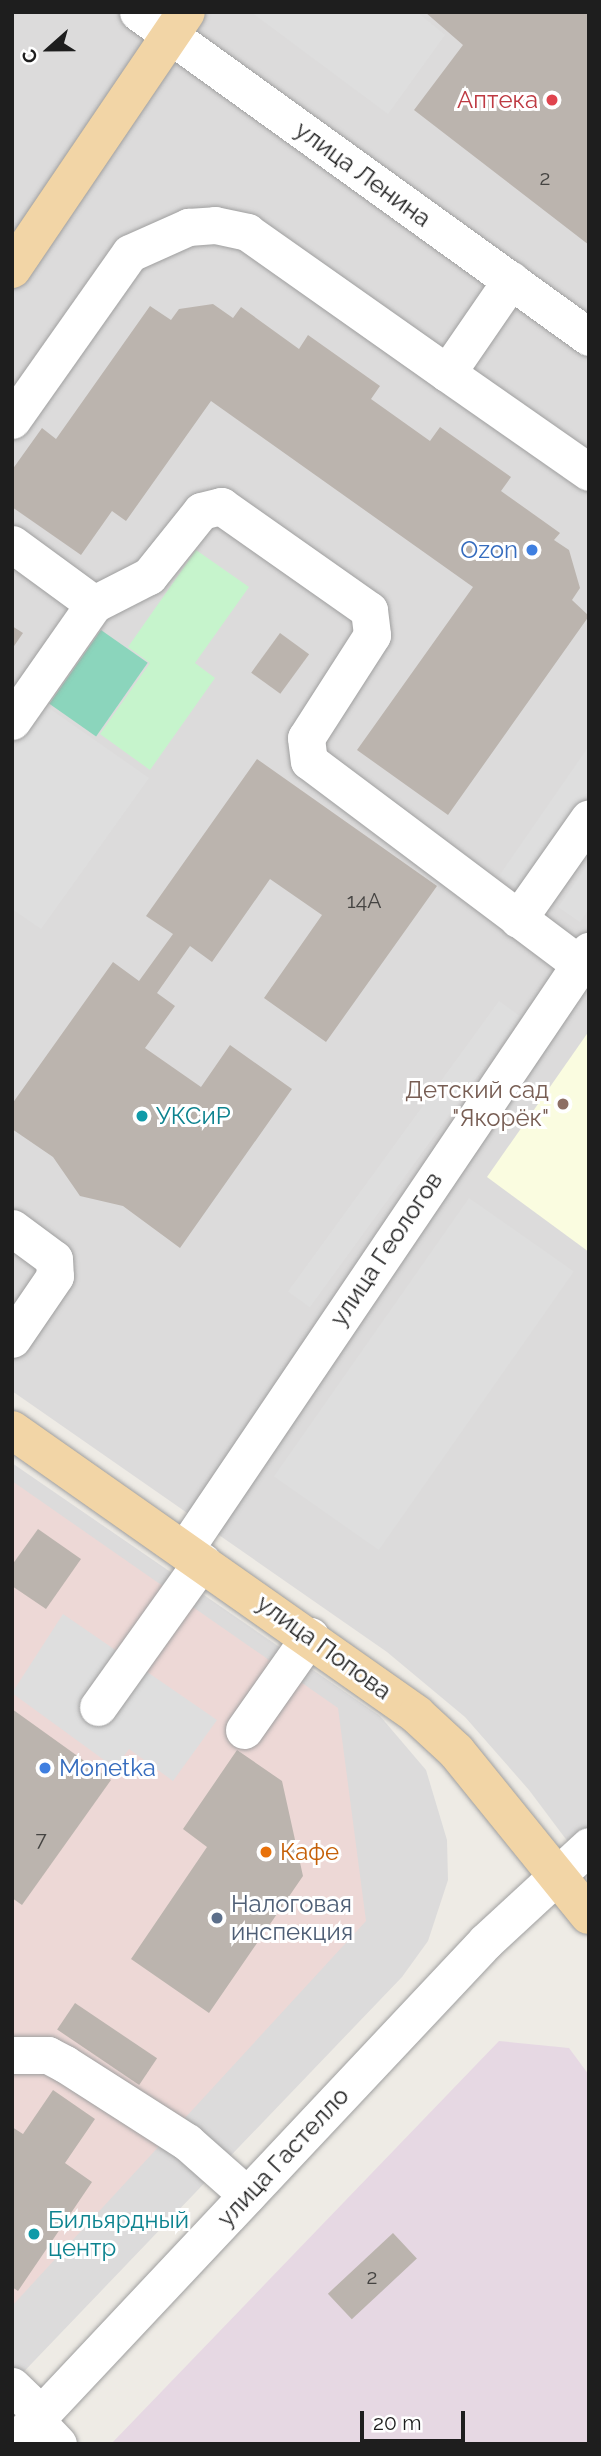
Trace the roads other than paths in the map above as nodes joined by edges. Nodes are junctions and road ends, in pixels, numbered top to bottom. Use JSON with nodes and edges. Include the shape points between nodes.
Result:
{"nodes":[{"id":1,"x":138,"y":12,"type":"edge"},
{"id":2,"x":178,"y":24,"type":"edge"},
{"id":3,"x":12,"y":269,"type":"edge"},
{"id":4,"x":511,"y":280,"type":"junction"},
{"id":5,"x":589,"y":337,"type":"edge"},
{"id":6,"x":447,"y":373,"type":"junction"},
{"id":7,"x":12,"y":420,"type":"edge"},
{"id":8,"x":589,"y":472,"type":"edge"},
{"id":9,"x":12,"y":544,"type":"edge"},
{"id":10,"x":94,"y":604,"type":"junction"},
{"id":11,"x":12,"y":722,"type":"edge"},
{"id":12,"x":589,"y":818,"type":"edge"},
{"id":13,"x":518,"y":919,"type":"junction"},
{"id":14,"x":584,"y":958,"type":"edge"},
{"id":15,"x":12,"y":1228,"type":"edge"},
{"id":16,"x":12,"y":1339,"type":"edge"},
{"id":17,"x":12,"y":1430,"type":"edge"},
{"id":18,"x":193,"y":1555,"type":"junction"},
{"id":19,"x":310,"y":1636,"type":"junction"},
{"id":20,"x":99,"y":1707,"type":"dead end"},
{"id":21,"x":244,"y":1730,"type":"dead end"},
{"id":22,"x":589,"y":1846,"type":"edge"},
{"id":23,"x":556,"y":1873,"type":"junction"},
{"id":24,"x":589,"y":1915,"type":"edge"},
{"id":25,"x":12,"y":2055,"type":"edge"},
{"id":26,"x":247,"y":2195,"type":"junction"},
{"id":27,"x":12,"y":2386,"type":"edge"},
{"id":28,"x":37,"y":2430,"type":"edge"}],
"edges":[{"from":1,"to":2,"type":"street","name":"улица Ленина"},
{"from":2,"to":3,"type":"main road"},
{"from":2,"to":4,"type":"street","name":"улица Ленина"},
{"from":4,"to":5,"type":"street","name":"улица Ленина"},
{"from":4,"to":6,"type":"street"},
{"from":6,"to":7,"type":"street","via":[[247,232],[215,225],[188,227],[130,253]]},
{"from":6,"to":8,"type":"street"},
{"from":9,"to":10,"type":"street"},
{"from":10,"to":11,"type":"street"},
{"from":10,"to":13,"type":"street","via":[[149,576],[201,511],[220,506],[369,610],[372,635],[306,738],[309,761]]},
{"from":12,"to":13,"type":"street"},
{"from":13,"to":14,"type":"street"},
{"from":14,"to":18,"type":"street","name":"улица Геологов"},
{"from":15,"to":16,"type":"street","via":[[54,1259],[55,1276]]},
{"from":17,"to":18,"type":"main road","name":"улица Попова"},
{"from":18,"to":19,"type":"main road","name":"улица Попова"},
{"from":18,"to":20,"type":"street","name":"улица Геологов"},
{"from":19,"to":21,"type":"street"},
{"from":19,"to":23,"type":"main road","name":"улица Попова","via":[[417,1715],[456,1751]]},
{"from":22,"to":23,"type":"street","name":"улица Гастелло"},
{"from":23,"to":24,"type":"main road","name":"улица Попова"},
{"from":23,"to":26,"type":"street","name":"улица Гастелло"},
{"from":25,"to":26,"type":"street","via":[[48,2055],[65,2064],[187,2142]]},
{"from":26,"to":28,"type":"street","name":"улица Гастелло"},
{"from":27,"to":28,"type":"street"}]}
